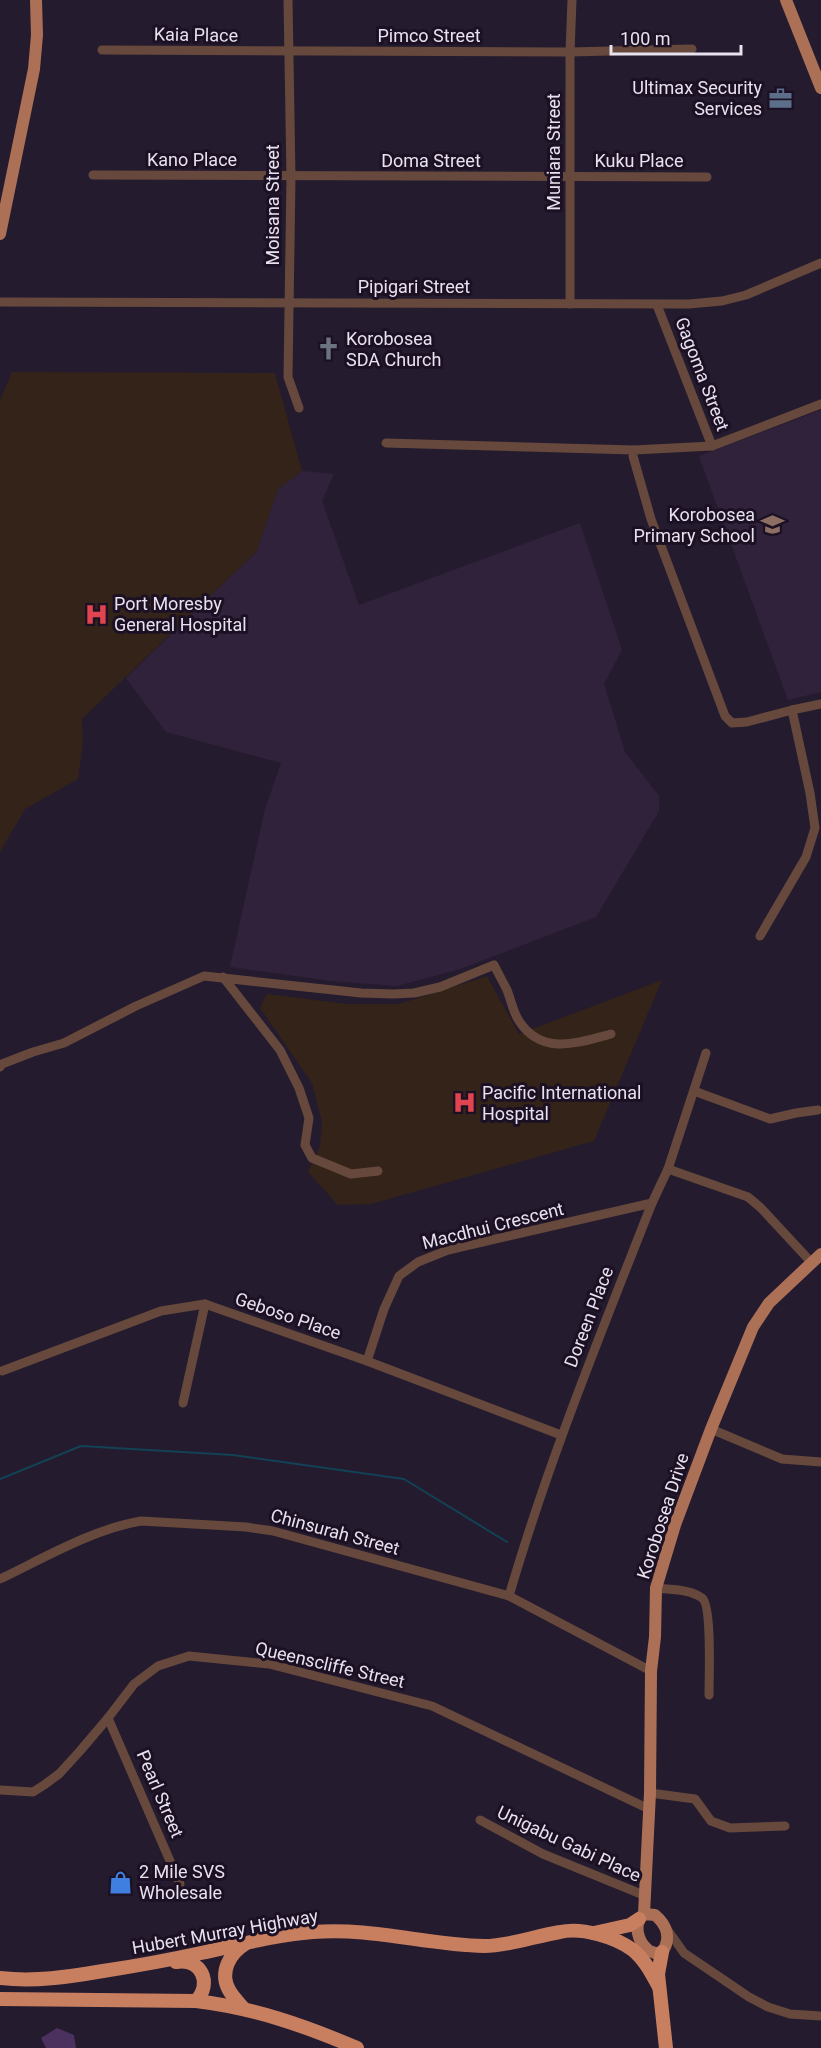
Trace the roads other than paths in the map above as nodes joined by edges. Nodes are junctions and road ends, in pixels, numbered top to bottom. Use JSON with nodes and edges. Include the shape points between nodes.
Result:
{"nodes":[{"id":1,"x":30,"y":0,"type":"edge"},
{"id":2,"x":36,"y":0,"type":"edge"},
{"id":3,"x":288,"y":0,"type":"edge"},
{"id":4,"x":572,"y":0,"type":"edge"},
{"id":5,"x":786,"y":0,"type":"edge"},
{"id":6,"x":692,"y":49,"type":"dead end"},
{"id":7,"x":102,"y":50,"type":"dead end"},
{"id":8,"x":570,"y":52,"type":"junction"},
{"id":9,"x":289,"y":53,"type":"junction"},
{"id":10,"x":821,"y":88,"type":"edge"},
{"id":11,"x":93,"y":175,"type":"dead end"},
{"id":12,"x":291,"y":177,"type":"junction"},
{"id":13,"x":707,"y":177,"type":"dead end"},
{"id":14,"x":572,"y":178,"type":"junction"},
{"id":15,"x":0,"y":202,"type":"edge"},
{"id":16,"x":0,"y":234,"type":"edge"},
{"id":17,"x":821,"y":263,"type":"edge"},
{"id":18,"x":0,"y":302,"type":"edge"},
{"id":19,"x":290,"y":303,"type":"junction"},
{"id":20,"x":570,"y":304,"type":"junction"},
{"id":21,"x":657,"y":305,"type":"junction"},
{"id":22,"x":821,"y":404,"type":"edge"},
{"id":23,"x":299,"y":408,"type":"dead end"},
{"id":24,"x":386,"y":443,"type":"dead end"},
{"id":25,"x":712,"y":446,"type":"junction"},
{"id":26,"x":633,"y":450,"type":"junction"},
{"id":27,"x":821,"y":704,"type":"edge"},
{"id":28,"x":792,"y":710,"type":"junction"},
{"id":29,"x":760,"y":936,"type":"dead end"},
{"id":30,"x":223,"y":977,"type":"junction"},
{"id":31,"x":611,"y":1034,"type":"dead end"},
{"id":32,"x":706,"y":1053,"type":"dead end"},
{"id":33,"x":0,"y":1067,"type":"edge"},
{"id":34,"x":694,"y":1091,"type":"junction"},
{"id":35,"x":818,"y":1110,"type":"dead end"},
{"id":36,"x":668,"y":1169,"type":"junction"},
{"id":37,"x":378,"y":1171,"type":"dead end"},
{"id":38,"x":652,"y":1203,"type":"junction"},
{"id":39,"x":821,"y":1254,"type":"edge"},
{"id":40,"x":811,"y":1263,"type":"junction"},
{"id":41,"x":205,"y":1304,"type":"junction"},
{"id":42,"x":367,"y":1361,"type":"junction"},
{"id":43,"x":2,"y":1371,"type":"dead end"},
{"id":44,"x":183,"y":1403,"type":"dead end"},
{"id":45,"x":711,"y":1429,"type":"junction"},
{"id":46,"x":561,"y":1435,"type":"junction"},
{"id":47,"x":821,"y":1462,"type":"edge"},
{"id":48,"x":0,"y":1579,"type":"edge"},
{"id":49,"x":657,"y":1588,"type":"junction"},
{"id":50,"x":509,"y":1596,"type":"junction"},
{"id":51,"x":651,"y":1671,"type":"junction"},
{"id":52,"x":709,"y":1695,"type":"dead end"},
{"id":53,"x":108,"y":1718,"type":"junction"},
{"id":54,"x":0,"y":1790,"type":"edge"},
{"id":55,"x":650,"y":1792,"type":"junction"},
{"id":56,"x":649,"y":1809,"type":"junction"},
{"id":57,"x":480,"y":1820,"type":"dead end"},
{"id":58,"x":785,"y":1826,"type":"dead end"},
{"id":59,"x":180,"y":1884,"type":"dead end"},
{"id":60,"x":646,"y":1898,"type":"junction"},
{"id":61,"x":641,"y":1917,"type":"junction"},
{"id":62,"x":662,"y":1923,"type":"junction"},
{"id":63,"x":594,"y":1933,"type":"junction"},
{"id":64,"x":246,"y":1943,"type":"junction"},
{"id":65,"x":663,"y":1951,"type":"junction"},
{"id":66,"x":684,"y":1953,"type":"junction"},
{"id":67,"x":136,"y":1967,"type":"junction"},
{"id":68,"x":0,"y":1978,"type":"edge"},
{"id":69,"x":659,"y":1987,"type":"junction"},
{"id":70,"x":0,"y":1999,"type":"edge"},
{"id":71,"x":196,"y":2001,"type":"junction"},
{"id":72,"x":244,"y":2008,"type":"junction"},
{"id":73,"x":821,"y":2016,"type":"edge"},
{"id":74,"x":357,"y":2048,"type":"edge"},
{"id":75,"x":666,"y":2048,"type":"edge"}],
"edges":[{"from":1,"to":15,"type":"main road","via":[[32,27]]},
{"from":2,"to":16,"type":"main road","via":[[34,69]]},
{"from":3,"to":9,"type":"street","name":"Moisana Street"},
{"from":4,"to":8,"type":"street","name":"Muniara Street"},
{"from":5,"to":10,"type":"main road"},
{"from":6,"to":8,"type":"street","name":"Pimco Street"},
{"from":7,"to":9,"type":"street","name":"Kaia Place"},
{"from":8,"to":9,"type":"street","name":"Pimco Street"},
{"from":8,"to":14,"type":"street","name":"Muniara Street"},
{"from":9,"to":12,"type":"street","name":"Moisana Street"},
{"from":11,"to":12,"type":"street","name":"Kano Place"},
{"from":12,"to":14,"type":"street","name":"Doma Street"},
{"from":12,"to":19,"type":"street","name":"Moisana Street"},
{"from":13,"to":14,"type":"street","name":"Kuku Place"},
{"from":14,"to":20,"type":"street","name":"Muniara Street"},
{"from":17,"to":21,"type":"street","name":"Pipigari Street","via":[[746,295],[722,301]]},
{"from":18,"to":19,"type":"street","name":"Pipigari Street"},
{"from":19,"to":20,"type":"street","name":"Pipigari Street"},
{"from":19,"to":23,"type":"street","name":"Moisana Street","via":[[288,377]]},
{"from":20,"to":21,"type":"street","name":"Pipigari Street"},
{"from":21,"to":25,"type":"street","name":"Gagoma Street"},
{"from":22,"to":25,"type":"street","name":"Gagoma Street"},
{"from":24,"to":26,"type":"street"},
{"from":25,"to":26,"type":"street"},
{"from":26,"to":28,"type":"street","via":[[651,519],[725,716],[732,723],[747,722]]},
{"from":27,"to":28,"type":"street"},
{"from":28,"to":29,"type":"street","via":[[815,828],[806,857]]},
{"from":30,"to":31,"type":"street","via":[[393,994],[440,987],[494,965],[518,1019],[532,1038],[574,1044]]},
{"from":30,"to":33,"type":"street","via":[[204,976],[64,1043]]},
{"from":30,"to":37,"type":"street","via":[[280,1050],[300,1088],[309,1118],[305,1145],[312,1158],[351,1174]]},
{"from":32,"to":34,"type":"street","name":"Doreen Place"},
{"from":34,"to":35,"type":"street","via":[[770,1119]]},
{"from":34,"to":36,"type":"street","name":"Doreen Place"},
{"from":36,"to":38,"type":"street","name":"Doreen Place"},
{"from":36,"to":40,"type":"street","via":[[748,1197]]},
{"from":38,"to":42,"type":"street","name":"Macdhui Crescent","via":[[448,1250],[418,1262],[399,1276]]},
{"from":38,"to":46,"type":"street","name":"Doreen Place"},
{"from":39,"to":40,"type":"main road","name":"Korobosea Drive"},
{"from":40,"to":45,"type":"main road","name":"Korobosea Drive","via":[[760,1314]]},
{"from":41,"to":42,"type":"street","name":"Geboso Place"},
{"from":41,"to":43,"type":"street","name":"Geboso Place","via":[[161,1311]]},
{"from":41,"to":44,"type":"street"},
{"from":42,"to":46,"type":"street","name":"Geboso Place"},
{"from":45,"to":47,"type":"street","via":[[782,1459]]},
{"from":45,"to":49,"type":"main road","name":"Korobosea Drive","via":[[675,1525]]},
{"from":46,"to":50,"type":"street","name":"Doreen Place"},
{"from":48,"to":50,"type":"street","name":"Chinsurah Street","via":[[110,1529],[141,1521],[273,1531]]},
{"from":49,"to":51,"type":"main road","name":"Korobosea Drive"},
{"from":49,"to":52,"type":"street","via":[[682,1591],[706,1603]]},
{"from":50,"to":51,"type":"street","name":"Chinsurah Street"},
{"from":51,"to":55,"type":"main road","name":"Korobosea Drive"},
{"from":53,"to":54,"type":"street","name":"Queenscliffe Street","via":[[59,1774],[44,1785],[33,1792]]},
{"from":53,"to":56,"type":"street","name":"Queenscliffe Street","via":[[134,1684],[171,1660],[189,1656],[269,1664],[432,1706]]},
{"from":53,"to":59,"type":"street","name":"Pearl Street"},
{"from":55,"to":56,"type":"main road","name":"Korobosea Drive"},
{"from":55,"to":58,"type":"street","via":[[695,1799],[711,1821],[730,1828]]},
{"from":56,"to":60,"type":"main road","name":"Korobosea Drive"},
{"from":57,"to":60,"type":"street","name":"Unigabu Gabi Place","via":[[543,1854]]},
{"from":60,"to":61,"type":"main road","name":"Korobosea Drive"},
{"from":60,"to":62,"type":"main road"},
{"from":61,"to":62,"type":"main road","via":[[652,1914]]},
{"from":61,"to":63,"type":"highway","via":[[630,1925]]},
{"from":61,"to":65,"type":"main road","via":[[637,1929],[645,1946],[657,1954]]},
{"from":62,"to":65,"type":"main road","via":[[667,1938]]},
{"from":62,"to":66,"type":"street"},
{"from":63,"to":64,"type":"highway","name":"Hubert Murray Highway","via":[[562,1931],[486,1946],[340,1931]]},
{"from":63,"to":69,"type":"highway","name":"Hubert Murray Highway","via":[[634,1951]]},
{"from":64,"to":67,"type":"highway","name":"Hubert Murray Highway"},
{"from":64,"to":72,"type":"highway","via":[[229,1961],[225,1980]]},
{"from":65,"to":66,"type":"street"},
{"from":65,"to":69,"type":"highway"},
{"from":66,"to":73,"type":"street","via":[[768,2007],[790,2014]]},
{"from":67,"to":68,"type":"highway","name":"Hubert Murray Highway","via":[[28,1981]]},
{"from":67,"to":71,"type":"highway","via":[[181,1961],[199,1967],[205,1983],[203,1994]]},
{"from":69,"to":75,"type":"highway","name":"Hubert Murray Highway"},
{"from":70,"to":71,"type":"highway"},
{"from":71,"to":72,"type":"highway"},
{"from":72,"to":74,"type":"highway","via":[[307,2026]]}]}
